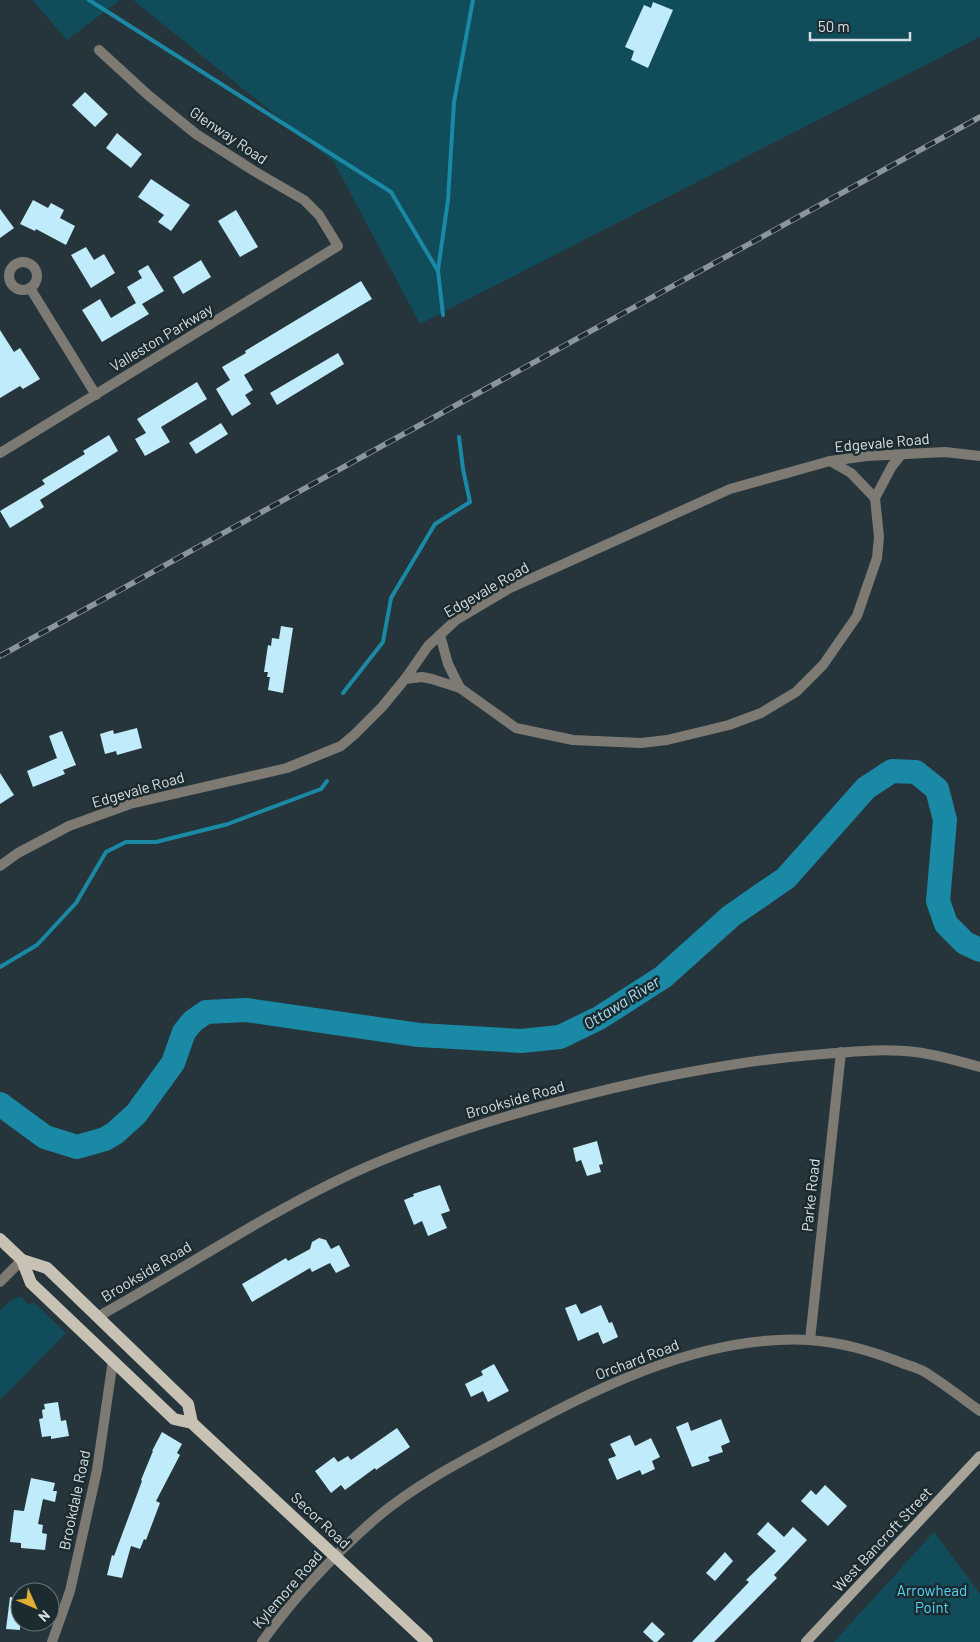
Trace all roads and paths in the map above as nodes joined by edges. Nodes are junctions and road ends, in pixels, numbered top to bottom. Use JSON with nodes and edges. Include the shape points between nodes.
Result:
{"nodes":[{"id":1,"x":99,"y":50,"type":"dead end"},
{"id":2,"x":338,"y":246,"type":"joint"},
{"id":3,"x":30,"y":288,"type":"dead end"},
{"id":4,"x":96,"y":395,"type":"junction"},
{"id":5,"x":0,"y":453,"type":"edge"},
{"id":6,"x":901,"y":455,"type":"junction"},
{"id":7,"x":980,"y":456,"type":"edge"},
{"id":8,"x":830,"y":461,"type":"junction"},
{"id":9,"x":875,"y":498,"type":"junction"},
{"id":10,"x":440,"y":635,"type":"junction"},
{"id":11,"x":405,"y":679,"type":"junction"},
{"id":12,"x":460,"y":688,"type":"junction"},
{"id":13,"x":0,"y":866,"type":"edge"},
{"id":14,"x":841,"y":1052,"type":"junction"},
{"id":15,"x":980,"y":1067,"type":"edge"},
{"id":16,"x":0,"y":1239,"type":"edge"},
{"id":17,"x":22,"y":1260,"type":"junction"},
{"id":18,"x":0,"y":1282,"type":"edge"},
{"id":19,"x":99,"y":1316,"type":"junction"},
{"id":20,"x":810,"y":1340,"type":"junction"},
{"id":21,"x":113,"y":1360,"type":"junction"},
{"id":22,"x":980,"y":1411,"type":"edge"},
{"id":23,"x":192,"y":1423,"type":"junction"},
{"id":24,"x":980,"y":1456,"type":"edge"},
{"id":25,"x":336,"y":1556,"type":"junction"},
{"id":26,"x":52,"y":1642,"type":"edge"},
{"id":27,"x":262,"y":1642,"type":"edge"},
{"id":28,"x":427,"y":1642,"type":"edge"},
{"id":29,"x":806,"y":1642,"type":"edge"}],
"edges":[{"from":1,"to":2,"type":"street","name":"Glenway Road","via":[[196,134],[304,200],[320,215]]},
{"from":2,"to":4,"type":"street","name":"Valleston Parkway"},
{"from":3,"to":4,"type":"street"},
{"from":4,"to":5,"type":"street","name":"Valleston Parkway"},
{"from":6,"to":7,"type":"street","name":"Edgevale Road","via":[[945,452]]},
{"from":6,"to":8,"type":"street","name":"Edgevale Road"},
{"from":6,"to":9,"type":"street"},
{"from":8,"to":9,"type":"street","via":[[851,473]]},
{"from":8,"to":10,"type":"street","name":"Edgevale Road","via":[[730,489],[582,555],[508,589],[456,620]]},
{"from":9,"to":12,"type":"street","via":[[878,558],[857,616],[823,666],[796,692],[761,712],[729,725],[667,740],[642,743],[573,740],[516,728]]},
{"from":10,"to":11,"type":"street","name":"Edgevale Road","via":[[428,646]]},
{"from":10,"to":12,"type":"street","via":[[448,664]]},
{"from":11,"to":12,"type":"street","via":[[422,677]]},
{"from":11,"to":13,"type":"street","name":"Edgevale Road","via":[[355,734],[326,753],[288,768],[130,804],[69,826]]},
{"from":14,"to":15,"type":"street","name":"Brookside Road","via":[[915,1052]]},
{"from":14,"to":19,"type":"street","name":"Brookside Road","via":[[778,1057],[709,1068],[605,1090],[487,1122],[403,1151],[351,1174],[242,1232]]},
{"from":14,"to":20,"type":"street","name":"Parke Road"},
{"from":16,"to":17,"type":"main road","name":"Secor Road"},
{"from":17,"to":18,"type":"street"},
{"from":17,"to":19,"type":"main road","name":"Secor Road","via":[[47,1268]]},
{"from":17,"to":21,"type":"main road","name":"Secor Road","via":[[31,1283]]},
{"from":19,"to":23,"type":"main road","name":"Secor Road","via":[[188,1404]]},
{"from":20,"to":22,"type":"street","name":"Orchard Road","via":[[874,1352],[923,1371]]},
{"from":20,"to":25,"type":"street","name":"Orchard Road","via":[[747,1342],[697,1353],[595,1392],[479,1452],[410,1493],[376,1518]]},
{"from":21,"to":23,"type":"main road","name":"Secor Road","via":[[174,1419]]},
{"from":21,"to":26,"type":"street","name":"Brookdale Road","via":[[98,1470],[70,1591]]},
{"from":23,"to":25,"type":"main road","name":"Secor Road"},
{"from":24,"to":29,"type":"main road","name":"West Bancroft Street"},
{"from":25,"to":27,"type":"street","name":"Kylemore Road","via":[[281,1615]]},
{"from":25,"to":28,"type":"main road","name":"Secor Road"}]}
